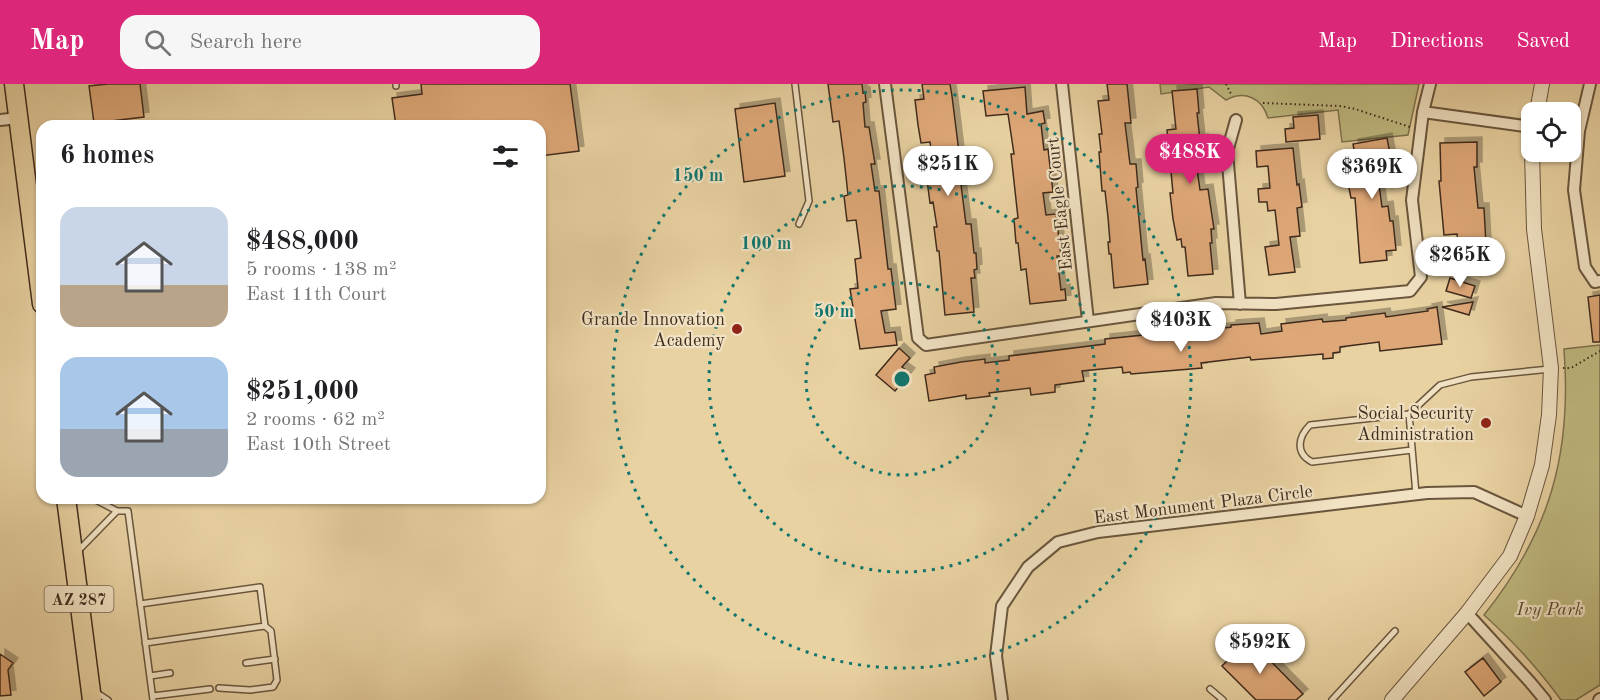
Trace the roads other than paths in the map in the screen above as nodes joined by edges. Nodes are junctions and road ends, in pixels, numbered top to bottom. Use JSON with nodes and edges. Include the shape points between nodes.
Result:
{"nodes":[{"id":1,"x":14,"y":84,"type":"edge"},
{"id":2,"x":795,"y":84,"type":"edge"},
{"id":3,"x":885,"y":84,"type":"edge"},
{"id":4,"x":1062,"y":84,"type":"edge"},
{"id":5,"x":1430,"y":84,"type":"edge"},
{"id":6,"x":1542,"y":84,"type":"edge"},
{"id":7,"x":1590,"y":84,"type":"edge"},
{"id":8,"x":1539,"y":102,"type":"edge"},
{"id":9,"x":1423,"y":112,"type":"junction"},
{"id":10,"x":18,"y":118,"type":"junction"},
{"id":11,"x":0,"y":120,"type":"edge"},
{"id":12,"x":1236,"y":120,"type":"dead end"},
{"id":13,"x":1521,"y":125,"type":"edge"},
{"id":14,"x":1532,"y":162,"type":"edge"},
{"id":15,"x":800,"y":224,"type":"dead end"},
{"id":16,"x":36,"y":258,"type":"edge"},
{"id":17,"x":1598,"y":282,"type":"edge"},
{"id":18,"x":1240,"y":304,"type":"junction"},
{"id":19,"x":1088,"y":321,"type":"junction"},
{"id":20,"x":1551,"y":368,"type":"junction"},
{"id":21,"x":1409,"y":414,"type":"junction"},
{"id":22,"x":1412,"y":450,"type":"junction"},
{"id":23,"x":1416,"y":494,"type":"junction"},
{"id":24,"x":67,"y":504,"type":"edge"},
{"id":25,"x":104,"y":504,"type":"edge"},
{"id":26,"x":117,"y":511,"type":"junction"},
{"id":27,"x":1527,"y":516,"type":"junction"},
{"id":28,"x":74,"y":555,"type":"junction"},
{"id":29,"x":140,"y":604,"type":"junction"},
{"id":30,"x":1467,"y":613,"type":"junction"},
{"id":31,"x":265,"y":626,"type":"junction"},
{"id":32,"x":1395,"y":631,"type":"dead end"},
{"id":33,"x":145,"y":643,"type":"junction"},
{"id":34,"x":275,"y":659,"type":"junction"},
{"id":35,"x":246,"y":663,"type":"dead end"},
{"id":36,"x":170,"y":673,"type":"dead end"},
{"id":37,"x":150,"y":676,"type":"junction"},
{"id":38,"x":219,"y":688,"type":"dead end"},
{"id":39,"x":210,"y":689,"type":"dead end"},
{"id":40,"x":1210,"y":689,"type":"dead end"},
{"id":41,"x":92,"y":694,"type":"edge"},
{"id":42,"x":153,"y":698,"type":"edge"},
{"id":43,"x":108,"y":700,"type":"edge"},
{"id":44,"x":1002,"y":700,"type":"edge"},
{"id":45,"x":1223,"y":700,"type":"edge"},
{"id":46,"x":1332,"y":700,"type":"edge"},
{"id":47,"x":1392,"y":700,"type":"edge"},
{"id":48,"x":1545,"y":700,"type":"edge"}],
"edges":[{"from":1,"to":10,"type":"main road"},
{"from":2,"to":15,"type":"lane","via":[[809,201]]},
{"from":3,"to":19,"type":"street","via":[[918,338],[926,345]]},
{"from":4,"to":19,"type":"street","name":"East Eagle Court"},
{"from":5,"to":9,"type":"street"},
{"from":6,"to":8,"type":"street"},
{"from":7,"to":17,"type":"street","via":[[1579,131],[1574,190],[1585,267]]},
{"from":9,"to":13,"type":"street"},
{"from":9,"to":18,"type":"street","via":[[1412,200],[1421,277],[1410,291]]},
{"from":10,"to":11,"type":"street"},
{"from":10,"to":16,"type":"main road"},
{"from":12,"to":18,"type":"street","via":[[1227,152]]},
{"from":14,"to":20,"type":"street","via":[[1534,229]]},
{"from":18,"to":19,"type":"street","via":[[1216,303]]},
{"from":20,"to":21,"type":"lane","via":[[1472,377],[1440,385]]},
{"from":20,"to":27,"type":"street","via":[[1542,465]]},
{"from":21,"to":22,"type":"lane"},
{"from":21,"to":22,"type":"lane","via":[[1310,425],[1301,434],[1299,446],[1312,462]]},
{"from":22,"to":23,"type":"lane"},
{"from":23,"to":27,"type":"street","name":"East Monument Plaza Circle","via":[[1474,492]]},
{"from":23,"to":44,"type":"street","name":"East Monument Plaza Circle","via":[[1098,532],[1058,542],[1028,567],[1002,606],[996,656]]},
{"from":24,"to":28,"type":"main road","number":"AZ 287"},
{"from":25,"to":26,"type":"lane"},
{"from":26,"to":28,"type":"lane"},
{"from":26,"to":29,"type":"lane","via":[[128,511]]},
{"from":27,"to":30,"type":"street","via":[[1510,556]]},
{"from":28,"to":41,"type":"main road","number":"AZ 287"},
{"from":29,"to":31,"type":"lane","via":[[260,587]]},
{"from":29,"to":33,"type":"lane"},
{"from":30,"to":47,"type":"street"},
{"from":30,"to":48,"type":"street"},
{"from":31,"to":33,"type":"lane"},
{"from":31,"to":34,"type":"lane","via":[[270,631]]},
{"from":32,"to":46,"type":"lane"},
{"from":33,"to":37,"type":"lane"},
{"from":34,"to":35,"type":"lane"},
{"from":34,"to":38,"type":"lane","via":[[277,680],[273,687]]},
{"from":36,"to":37,"type":"lane"},
{"from":37,"to":42,"type":"lane"},
{"from":39,"to":42,"type":"lane"},
{"from":40,"to":45,"type":"lane"},
{"from":41,"to":43,"type":"lane"}]}
